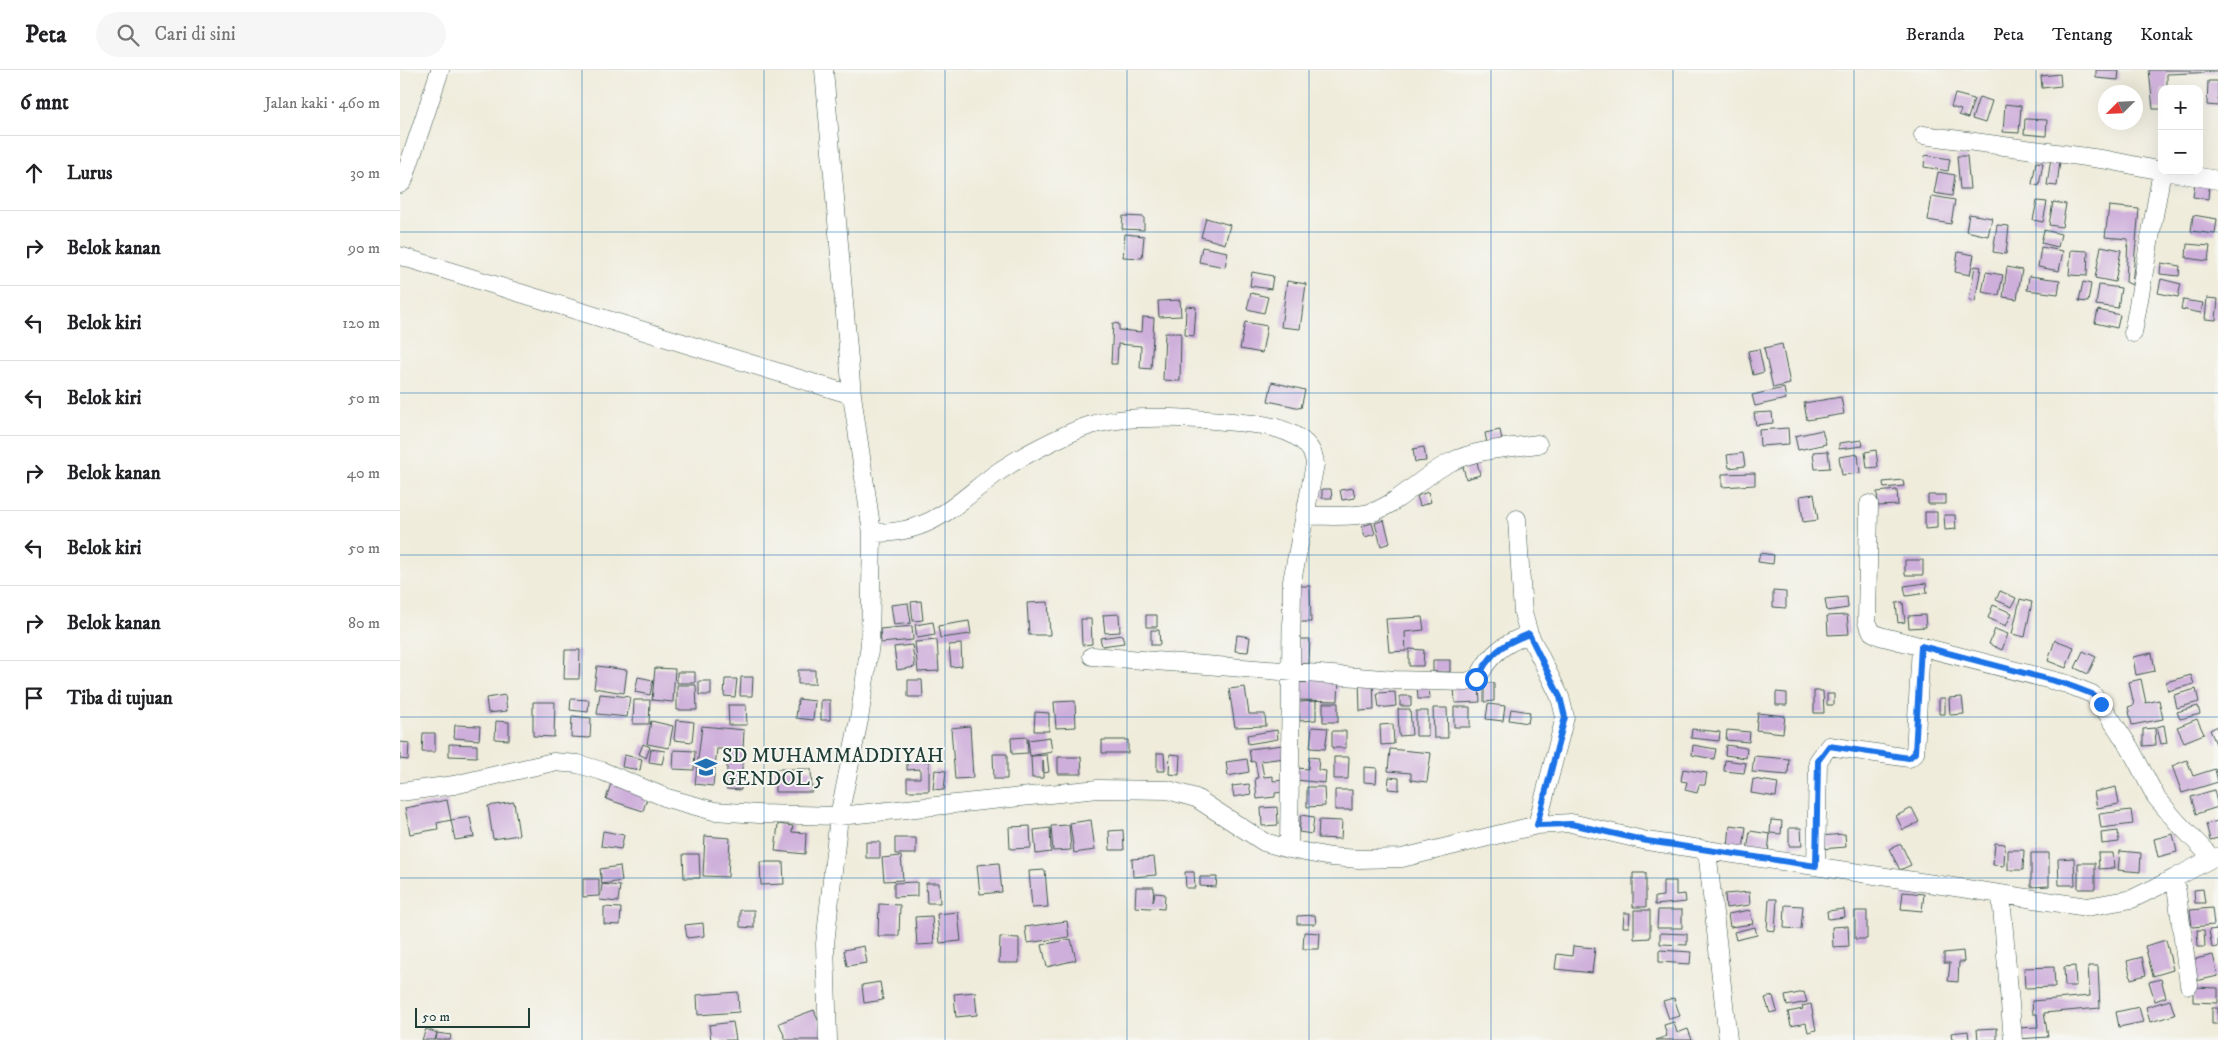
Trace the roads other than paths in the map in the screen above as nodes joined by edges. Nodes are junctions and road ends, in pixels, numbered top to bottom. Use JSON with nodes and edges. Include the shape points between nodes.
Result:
{"nodes":[{"id":1,"x":440,"y":70,"type":"edge"},
{"id":2,"x":824,"y":70,"type":"edge"},
{"id":3,"x":1923,"y":135,"type":"dead end"},
{"id":4,"x":2158,"y":170,"type":"edge"},
{"id":5,"x":2162,"y":175,"type":"edge"},
{"id":6,"x":2187,"y":175,"type":"edge"},
{"id":7,"x":2218,"y":180,"type":"edge"},
{"id":8,"x":400,"y":184,"type":"edge"},
{"id":9,"x":400,"y":256,"type":"edge"},
{"id":10,"x":2133,"y":332,"type":"dead end"},
{"id":11,"x":852,"y":395,"type":"junction"},
{"id":12,"x":1538,"y":444,"type":"dead end"},
{"id":13,"x":1869,"y":504,"type":"dead end"},
{"id":14,"x":1304,"y":516,"type":"junction"},
{"id":15,"x":1517,"y":519,"type":"dead end"},
{"id":16,"x":872,"y":533,"type":"junction"},
{"id":17,"x":1529,"y":634,"type":"junction"},
{"id":18,"x":1921,"y":646,"type":"junction"},
{"id":19,"x":1092,"y":656,"type":"dead end"},
{"id":20,"x":1290,"y":671,"type":"junction"},
{"id":21,"x":400,"y":792,"type":"edge"},
{"id":22,"x":839,"y":816,"type":"junction"},
{"id":23,"x":1537,"y":825,"type":"junction"},
{"id":24,"x":1289,"y":849,"type":"junction"},
{"id":25,"x":1708,"y":850,"type":"junction"},
{"id":26,"x":2215,"y":857,"type":"edge"},
{"id":27,"x":1816,"y":866,"type":"junction"},
{"id":28,"x":2176,"y":878,"type":"junction"},
{"id":29,"x":2001,"y":895,"type":"junction"},
{"id":30,"x":2189,"y":985,"type":"dead end"},
{"id":31,"x":828,"y":1040,"type":"edge"},
{"id":32,"x":1728,"y":1040,"type":"edge"},
{"id":33,"x":2013,"y":1040,"type":"edge"}],
"edges":[{"from":1,"to":8,"type":"street"},
{"from":2,"to":11,"type":"street"},
{"from":3,"to":4,"type":"street","via":[[2108,160]]},
{"from":5,"to":10,"type":"street"},
{"from":6,"to":7,"type":"street"},
{"from":9,"to":11,"type":"street"},
{"from":11,"to":16,"type":"street"},
{"from":12,"to":14,"type":"street","via":[[1452,461],[1373,512]]},
{"from":13,"to":18,"type":"street","via":[[1868,622],[1872,632],[1880,636]]},
{"from":14,"to":16,"type":"street","via":[[1315,464],[1308,445],[1296,436],[1263,425],[1204,419],[1124,419],[1088,426],[1031,452],[996,474],[948,512],[923,526],[893,534]]},
{"from":14,"to":20,"type":"street","via":[[1292,581]]},
{"from":15,"to":17,"type":"street","via":[[1523,613]]},
{"from":16,"to":22,"type":"street","via":[[870,644],[859,720]]},
{"from":17,"to":20,"type":"street","via":[[1508,643],[1489,660],[1482,674],[1466,682]]},
{"from":17,"to":23,"type":"street","via":[[1560,697],[1565,717]]},
{"from":18,"to":26,"type":"street","via":[[2066,684],[2092,694],[2130,748],[2156,797],[2177,822]]},
{"from":18,"to":27,"type":"street","via":[[1915,753],[1909,758],[1829,746],[1818,761]]},
{"from":19,"to":20,"type":"street"},
{"from":20,"to":24,"type":"street"},
{"from":21,"to":22,"type":"street","via":[[454,785],[553,762],[602,770],[667,798],[714,811]]},
{"from":22,"to":24,"type":"street","via":[[1098,789],[1168,790],[1196,798],[1264,842]]},
{"from":22,"to":31,"type":"street","via":[[825,944]]},
{"from":23,"to":24,"type":"street","via":[[1402,858],[1359,859]]},
{"from":23,"to":25,"type":"street","via":[[1571,824],[1647,841]]},
{"from":25,"to":27,"type":"street"},
{"from":25,"to":32,"type":"street"},
{"from":26,"to":28,"type":"street"},
{"from":27,"to":29,"type":"street"},
{"from":28,"to":29,"type":"street","via":[[2132,899],[2087,907]]},
{"from":28,"to":30,"type":"street"},
{"from":29,"to":33,"type":"street"}]}
